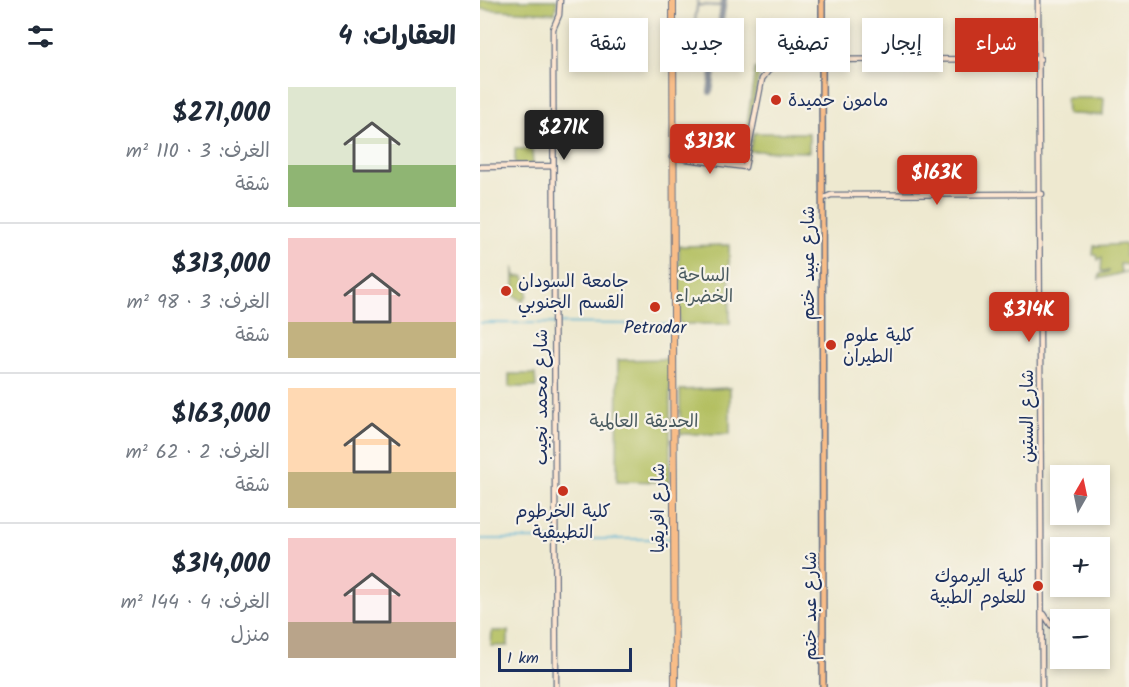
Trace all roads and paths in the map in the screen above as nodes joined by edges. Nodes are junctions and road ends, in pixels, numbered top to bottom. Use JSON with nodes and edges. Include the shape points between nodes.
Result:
{"nodes":[{"id":1,"x":558,"y":0,"type":"edge"},
{"id":2,"x":672,"y":0,"type":"edge"},
{"id":3,"x":823,"y":0,"type":"edge"},
{"id":4,"x":1040,"y":0,"type":"edge"},
{"id":5,"x":1040,"y":9,"type":"junction"},
{"id":6,"x":672,"y":16,"type":"junction"},
{"id":7,"x":822,"y":18,"type":"edge"},
{"id":8,"x":823,"y":18,"type":"edge"},
{"id":9,"x":850,"y":58,"type":"edge"},
{"id":10,"x":1040,"y":58,"type":"junction"},
{"id":11,"x":765,"y":72,"type":"edge"},
{"id":12,"x":766,"y":72,"type":"edge"},
{"id":13,"x":823,"y":72,"type":"edge"},
{"id":14,"x":823,"y":72,"type":"edge"},
{"id":15,"x":1040,"y":84,"type":"junction"},
{"id":16,"x":672,"y":114,"type":"junction"},
{"id":17,"x":822,"y":114,"type":"junction"},
{"id":18,"x":1040,"y":153,"type":"junction"},
{"id":19,"x":748,"y":156,"type":"junction"},
{"id":20,"x":674,"y":157,"type":"junction"},
{"id":21,"x":552,"y":166,"type":"junction"},
{"id":22,"x":480,"y":167,"type":"edge"},
{"id":23,"x":741,"y":168,"type":"junction"},
{"id":24,"x":823,"y":175,"type":"junction"},
{"id":25,"x":1041,"y":193,"type":"junction"},
{"id":26,"x":824,"y":195,"type":"junction"},
{"id":27,"x":673,"y":203,"type":"junction"},
{"id":28,"x":674,"y":289,"type":"junction"},
{"id":29,"x":554,"y":291,"type":"junction"},
{"id":30,"x":551,"y":327,"type":"junction"},
{"id":31,"x":674,"y":327,"type":"junction"},
{"id":32,"x":561,"y":328,"type":"dead end"},
{"id":33,"x":822,"y":329,"type":"junction"},
{"id":34,"x":675,"y":408,"type":"junction"},
{"id":35,"x":676,"y":417,"type":"dead end"},
{"id":36,"x":674,"y":472,"type":"junction"},
{"id":37,"x":1042,"y":478,"type":"junction"},
{"id":38,"x":824,"y":526,"type":"joint"},
{"id":39,"x":674,"y":564,"type":"junction"},
{"id":40,"x":674,"y":596,"type":"junction"},
{"id":41,"x":1044,"y":614,"type":"junction"},
{"id":42,"x":1050,"y":623,"type":"edge"},
{"id":43,"x":1043,"y":678,"type":"junction"},
{"id":44,"x":676,"y":686,"type":"edge"},
{"id":45,"x":555,"y":687,"type":"edge"},
{"id":46,"x":825,"y":687,"type":"edge"},
{"id":47,"x":1043,"y":687,"type":"edge"}],
"edges":[{"from":1,"to":21,"type":"main road","name":"شارع محمد نجيب","via":[[557,16],[550,31]]},
{"from":2,"to":6,"type":"highway"},
{"from":3,"to":7,"type":"main road","name":"شارع عبيد ختم"},
{"from":3,"to":8,"type":"main road","name":"شارع عبيد ختم"},
{"from":4,"to":5,"type":"main road","name":"شارع الستين"},
{"from":5,"to":10,"type":"main road","name":"شارع الستين"},
{"from":5,"to":10,"type":"main road","name":"شارع الستين"},
{"from":6,"to":16,"type":"highway"},
{"from":6,"to":16,"type":"highway"},
{"from":9,"to":10,"type":"main road"},
{"from":10,"to":15,"type":"main road","name":"شارع الستين"},
{"from":11,"to":19,"type":"main road","via":[[761,76]]},
{"from":12,"to":19,"type":"main road"},
{"from":13,"to":17,"type":"main road","name":"شارع عبيد ختم","via":[[824,107],[829,111]]},
{"from":14,"to":17,"type":"main road","name":"شارع عبيد ختم"},
{"from":15,"to":18,"type":"main road","name":"شارع الستين"},
{"from":15,"to":18,"type":"main road","name":"شارع الستين"},
{"from":16,"to":20,"type":"highway"},
{"from":17,"to":24,"type":"main road","name":"شارع عبيد ختم"},
{"from":18,"to":25,"type":"main road","name":"شارع الستين"},
{"from":18,"to":25,"type":"main road","name":"شارع الستين"},
{"from":19,"to":23,"type":"main road"},
{"from":20,"to":23,"type":"main road"},
{"from":20,"to":23,"type":"main road"},
{"from":20,"to":27,"type":"highway"},
{"from":21,"to":22,"type":"main road"},
{"from":21,"to":29,"type":"main road","name":"شارع محمد نجيب"},
{"from":24,"to":26,"type":"main road","name":"شارع عبيد ختم"},
{"from":24,"to":33,"type":"main road","name":"شارع عبيد ختم"},
{"from":25,"to":26,"type":"main road"},
{"from":25,"to":37,"type":"main road","name":"شارع الستين"},
{"from":25,"to":37,"type":"main road","name":"شارع الستين"},
{"from":26,"to":33,"type":"main road","name":"شارع عبيد ختم"},
{"from":27,"to":28,"type":"highway"},
{"from":27,"to":28,"type":"highway"},
{"from":28,"to":31,"type":"highway","name":"شارع افريقيا"},
{"from":29,"to":30,"type":"main road","name":"شارع محمد نجيب"},
{"from":29,"to":30,"type":"main road","name":"شارع محمد نجيب"},
{"from":30,"to":32,"type":"main road"},
{"from":30,"to":45,"type":"main road","name":"شارع محمد نجيب"},
{"from":31,"to":34,"type":"highway","name":"شارع افريقيا"},
{"from":31,"to":36,"type":"highway","name":"شارع افريقيا"},
{"from":33,"to":38,"type":"main road","name":"شارع عبيد ختم"},
{"from":34,"to":35,"type":"highway"},
{"from":34,"to":36,"type":"highway","name":"شارع افريقيا"},
{"from":36,"to":39,"type":"highway","name":"شارع افريقيا"},
{"from":36,"to":39,"type":"highway","name":"شارع افريقيا"},
{"from":37,"to":41,"type":"main road","name":"شارع الستين"},
{"from":37,"to":43,"type":"main road","name":"شارع الستين"},
{"from":38,"to":46,"type":"main road","name":"شارع عبد ختم"},
{"from":39,"to":40,"type":"highway","name":"شارع افريقيا"},
{"from":40,"to":44,"type":"highway","name":"شارع افريقيا"},
{"from":40,"to":44,"type":"highway","name":"شارع افريقيا"},
{"from":41,"to":42,"type":"main road"},
{"from":41,"to":43,"type":"main road","name":"شارع الستين"},
{"from":43,"to":47,"type":"main road","name":"شارع الستين"}]}
